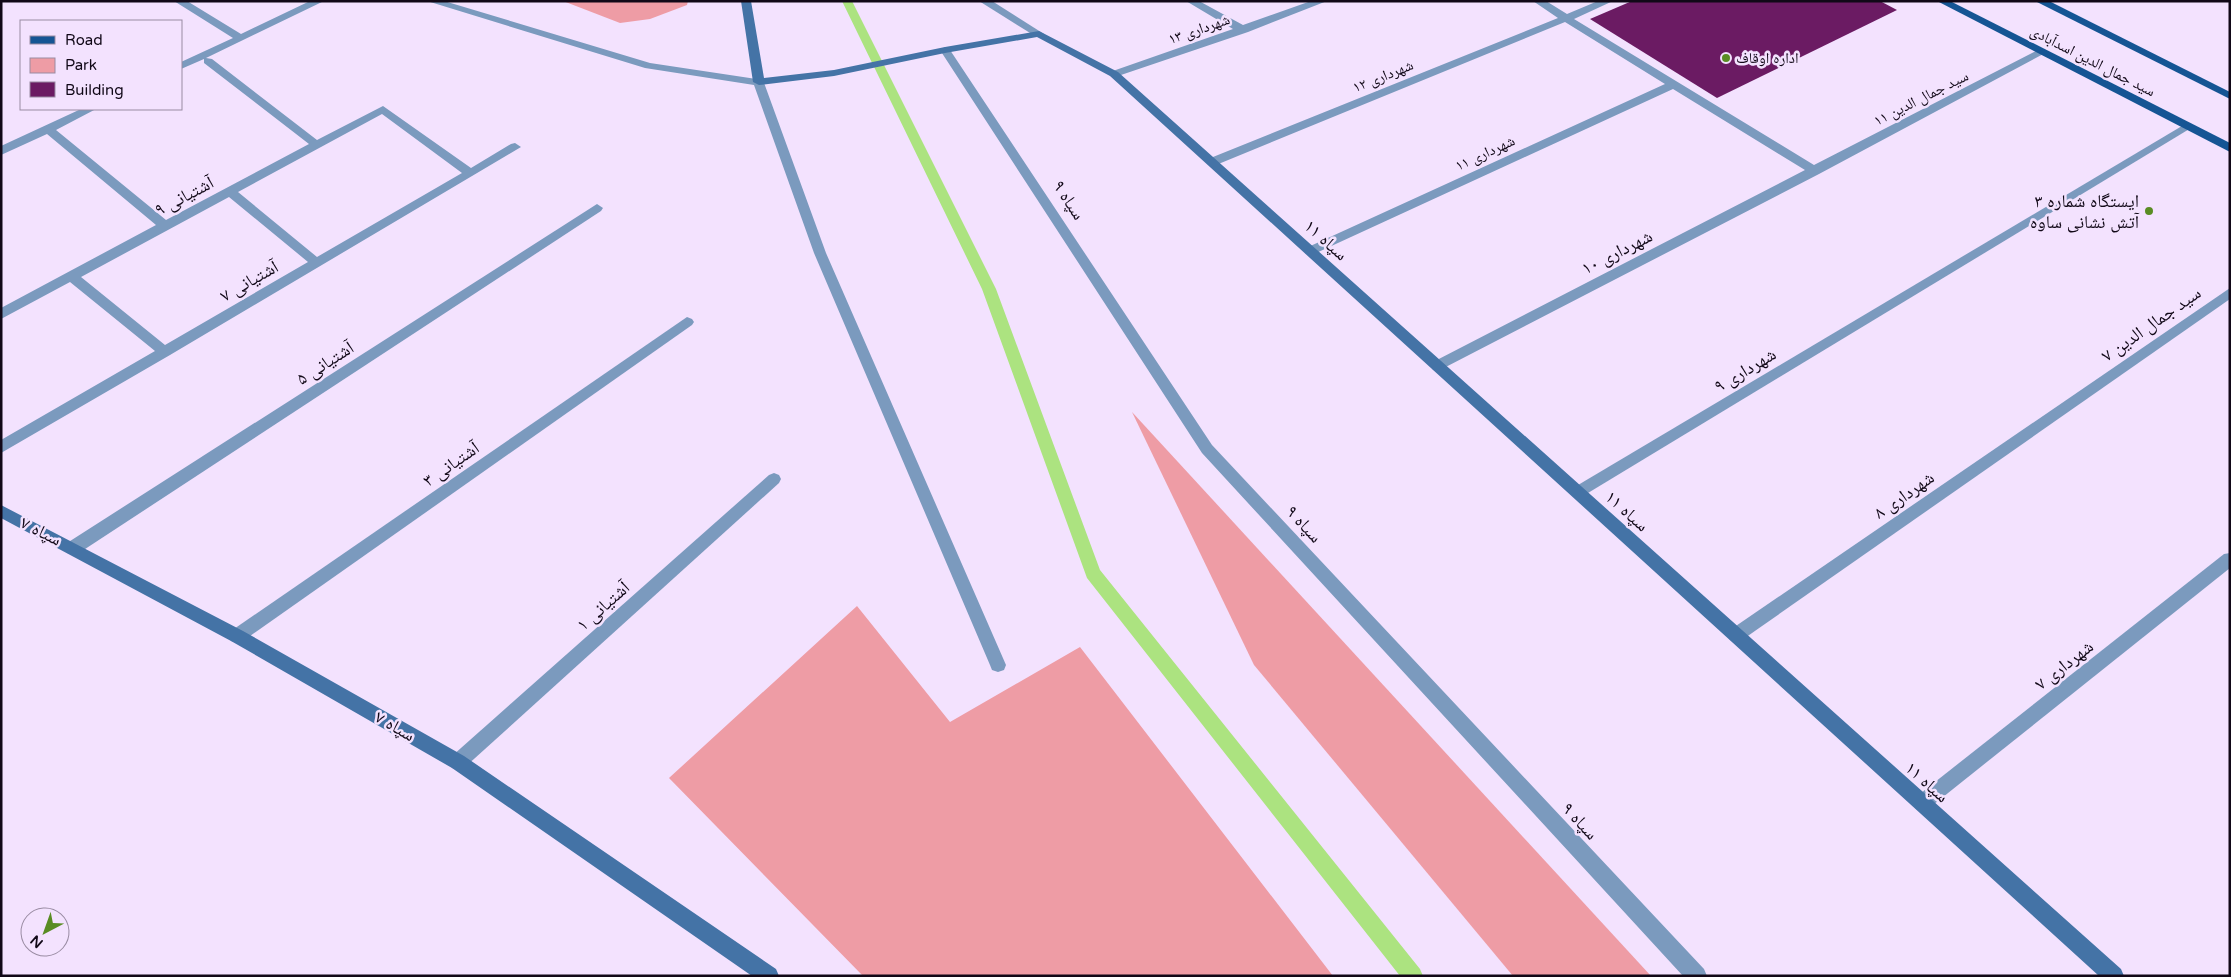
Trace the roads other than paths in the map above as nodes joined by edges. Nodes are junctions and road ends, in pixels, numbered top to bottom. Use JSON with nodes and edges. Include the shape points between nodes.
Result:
{"nodes":[{"id":1,"x":179,"y":1,"type":"edge"},
{"id":2,"x":319,"y":1,"type":"edge"},
{"id":3,"x":432,"y":1,"type":"edge"},
{"id":4,"x":746,"y":1,"type":"edge"},
{"id":5,"x":984,"y":1,"type":"edge"},
{"id":6,"x":1191,"y":1,"type":"edge"},
{"id":7,"x":1322,"y":1,"type":"edge"},
{"id":8,"x":1538,"y":1,"type":"edge"},
{"id":9,"x":1608,"y":1,"type":"edge"},
{"id":10,"x":1942,"y":1,"type":"edge"},
{"id":11,"x":2040,"y":1,"type":"edge"},
{"id":12,"x":1566,"y":18,"type":"junction"},
{"id":13,"x":1244,"y":30,"type":"junction"},
{"id":14,"x":1039,"y":34,"type":"junction"},
{"id":15,"x":241,"y":38,"type":"junction"},
{"id":16,"x":945,"y":50,"type":"junction"},
{"id":17,"x":2042,"y":52,"type":"junction"},
{"id":18,"x":208,"y":61,"type":"dead end"},
{"id":19,"x":182,"y":66,"type":"edge"},
{"id":20,"x":1114,"y":74,"type":"junction"},
{"id":21,"x":759,"y":82,"type":"junction"},
{"id":22,"x":1674,"y":84,"type":"junction"},
{"id":23,"x":2230,"y":96,"type":"edge"},
{"id":24,"x":88,"y":110,"type":"edge"},
{"id":25,"x":2187,"y":126,"type":"junction"},
{"id":26,"x":48,"y":128,"type":"junction"},
{"id":27,"x":317,"y":144,"type":"junction"},
{"id":28,"x":515,"y":147,"type":"dead end"},
{"id":29,"x":2230,"y":148,"type":"edge"},
{"id":30,"x":1,"y":151,"type":"edge"},
{"id":31,"x":1212,"y":162,"type":"junction"},
{"id":32,"x":1815,"y":171,"type":"junction"},
{"id":33,"x":470,"y":173,"type":"junction"},
{"id":34,"x":230,"y":191,"type":"junction"},
{"id":35,"x":597,"y":208,"type":"dead end"},
{"id":36,"x":164,"y":226,"type":"junction"},
{"id":37,"x":1310,"y":251,"type":"junction"},
{"id":38,"x":317,"y":263,"type":"junction"},
{"id":39,"x":71,"y":276,"type":"junction"},
{"id":40,"x":2230,"y":292,"type":"edge"},
{"id":41,"x":1,"y":314,"type":"edge"},
{"id":42,"x":687,"y":322,"type":"dead end"},
{"id":43,"x":164,"y":352,"type":"junction"},
{"id":44,"x":1438,"y":366,"type":"junction"},
{"id":45,"x":2094,"y":386,"type":"joint"},
{"id":46,"x":1,"y":447,"type":"edge"},
{"id":47,"x":774,"y":480,"type":"dead end"},
{"id":48,"x":1578,"y":492,"type":"junction"},
{"id":49,"x":1,"y":511,"type":"edge"},
{"id":50,"x":73,"y":548,"type":"junction"},
{"id":51,"x":2230,"y":559,"type":"edge"},
{"id":52,"x":1736,"y":635,"type":"junction"},
{"id":53,"x":237,"y":636,"type":"junction"},
{"id":54,"x":998,"y":665,"type":"dead end"},
{"id":55,"x":458,"y":762,"type":"junction"},
{"id":56,"x":1922,"y":803,"type":"junction"},
{"id":57,"x":769,"y":976,"type":"edge"},
{"id":58,"x":1697,"y":976,"type":"edge"},
{"id":59,"x":2114,"y":976,"type":"edge"}],
"edges":[{"from":1,"to":15,"type":"street"},
{"from":2,"to":15,"type":"street"},
{"from":3,"to":21,"type":"street","via":[[649,66]]},
{"from":4,"to":21,"type":"street"},
{"from":5,"to":14,"type":"street"},
{"from":6,"to":13,"type":"street"},
{"from":7,"to":13,"type":"street","name":"شهرداری ۱۳"},
{"from":8,"to":12,"type":"street"},
{"from":9,"to":12,"type":"street","name":"شهرداری ۱۲"},
{"from":10,"to":17,"type":"main road","name":"سید جمال الدین اسدآبادی"},
{"from":11,"to":23,"type":"main road","name":"سید جمال الدین اسدآبادی"},
{"from":12,"to":22,"type":"street"},
{"from":12,"to":31,"type":"street","name":"شهرداری ۱۲"},
{"from":13,"to":20,"type":"street","name":"شهرداری ۱۳"},
{"from":14,"to":16,"type":"street"},
{"from":14,"to":20,"type":"street","name":"سپاه ۱۱"},
{"from":15,"to":19,"type":"street"},
{"from":16,"to":21,"type":"street","via":[[834,73]]},
{"from":16,"to":58,"type":"street","name":"سپاه ۹","via":[[1207,449]]},
{"from":17,"to":25,"type":"main road","name":"سید جمال الدین اسدآبادی"},
{"from":17,"to":32,"type":"street","name":"سید جمال الدین ۱۱"},
{"from":18,"to":27,"type":"street"},
{"from":20,"to":31,"type":"street","name":"سپاه ۱۱"},
{"from":21,"to":54,"type":"street","via":[[820,253]]},
{"from":22,"to":32,"type":"street"},
{"from":22,"to":37,"type":"street","name":"شهرداری ۱۱"},
{"from":24,"to":26,"type":"street"},
{"from":25,"to":29,"type":"main road","name":"سید جمال الدین اسدآبادی"},
{"from":25,"to":48,"type":"street","name":"شهرداری ۹"},
{"from":26,"to":30,"type":"street"},
{"from":26,"to":36,"type":"street"},
{"from":27,"to":33,"type":"street","name":"آشتیانی ۹","via":[[383,109]]},
{"from":27,"to":34,"type":"street","name":"آشتیانی ۹"},
{"from":28,"to":33,"type":"street","name":"آشتیانی ۷"},
{"from":31,"to":37,"type":"street","name":"سپاه ۱۱"},
{"from":32,"to":44,"type":"street","name":"شهرداری ۱۰"},
{"from":33,"to":38,"type":"street","name":"آشتیانی ۷"},
{"from":34,"to":36,"type":"street","name":"آشتیانی ۹"},
{"from":34,"to":38,"type":"street"},
{"from":35,"to":50,"type":"street","name":"آشتیانی ۵"},
{"from":36,"to":39,"type":"street","name":"آشتیانی ۹"},
{"from":37,"to":44,"type":"street","name":"سپاه ۱۱"},
{"from":38,"to":43,"type":"street","name":"آشتیانی ۷"},
{"from":39,"to":41,"type":"street","name":"آشتیانی ۹"},
{"from":39,"to":43,"type":"street"},
{"from":40,"to":45,"type":"street","name":"سید جمال الدین ۷"},
{"from":42,"to":53,"type":"street","name":"آشتیانی ۳"},
{"from":43,"to":46,"type":"street","name":"آشتیانی ۷"},
{"from":44,"to":48,"type":"street","name":"سپاه ۱۱"},
{"from":45,"to":52,"type":"street","name":"شهرداری ۸"},
{"from":47,"to":55,"type":"street","name":"آشتیانی ۱"},
{"from":48,"to":52,"type":"street","name":"سپاه ۱۱"},
{"from":49,"to":50,"type":"street","name":"سپاه ۷"},
{"from":50,"to":53,"type":"street","name":"سپاه ۷"},
{"from":51,"to":56,"type":"street","name":"شهرداری ۷"},
{"from":52,"to":56,"type":"street","name":"سپاه ۱۱"},
{"from":53,"to":55,"type":"street","name":"سپاه ۷"},
{"from":55,"to":57,"type":"street","name":"سپاه ۷"},
{"from":56,"to":59,"type":"street","name":"سپاه ۱۱"}]}
